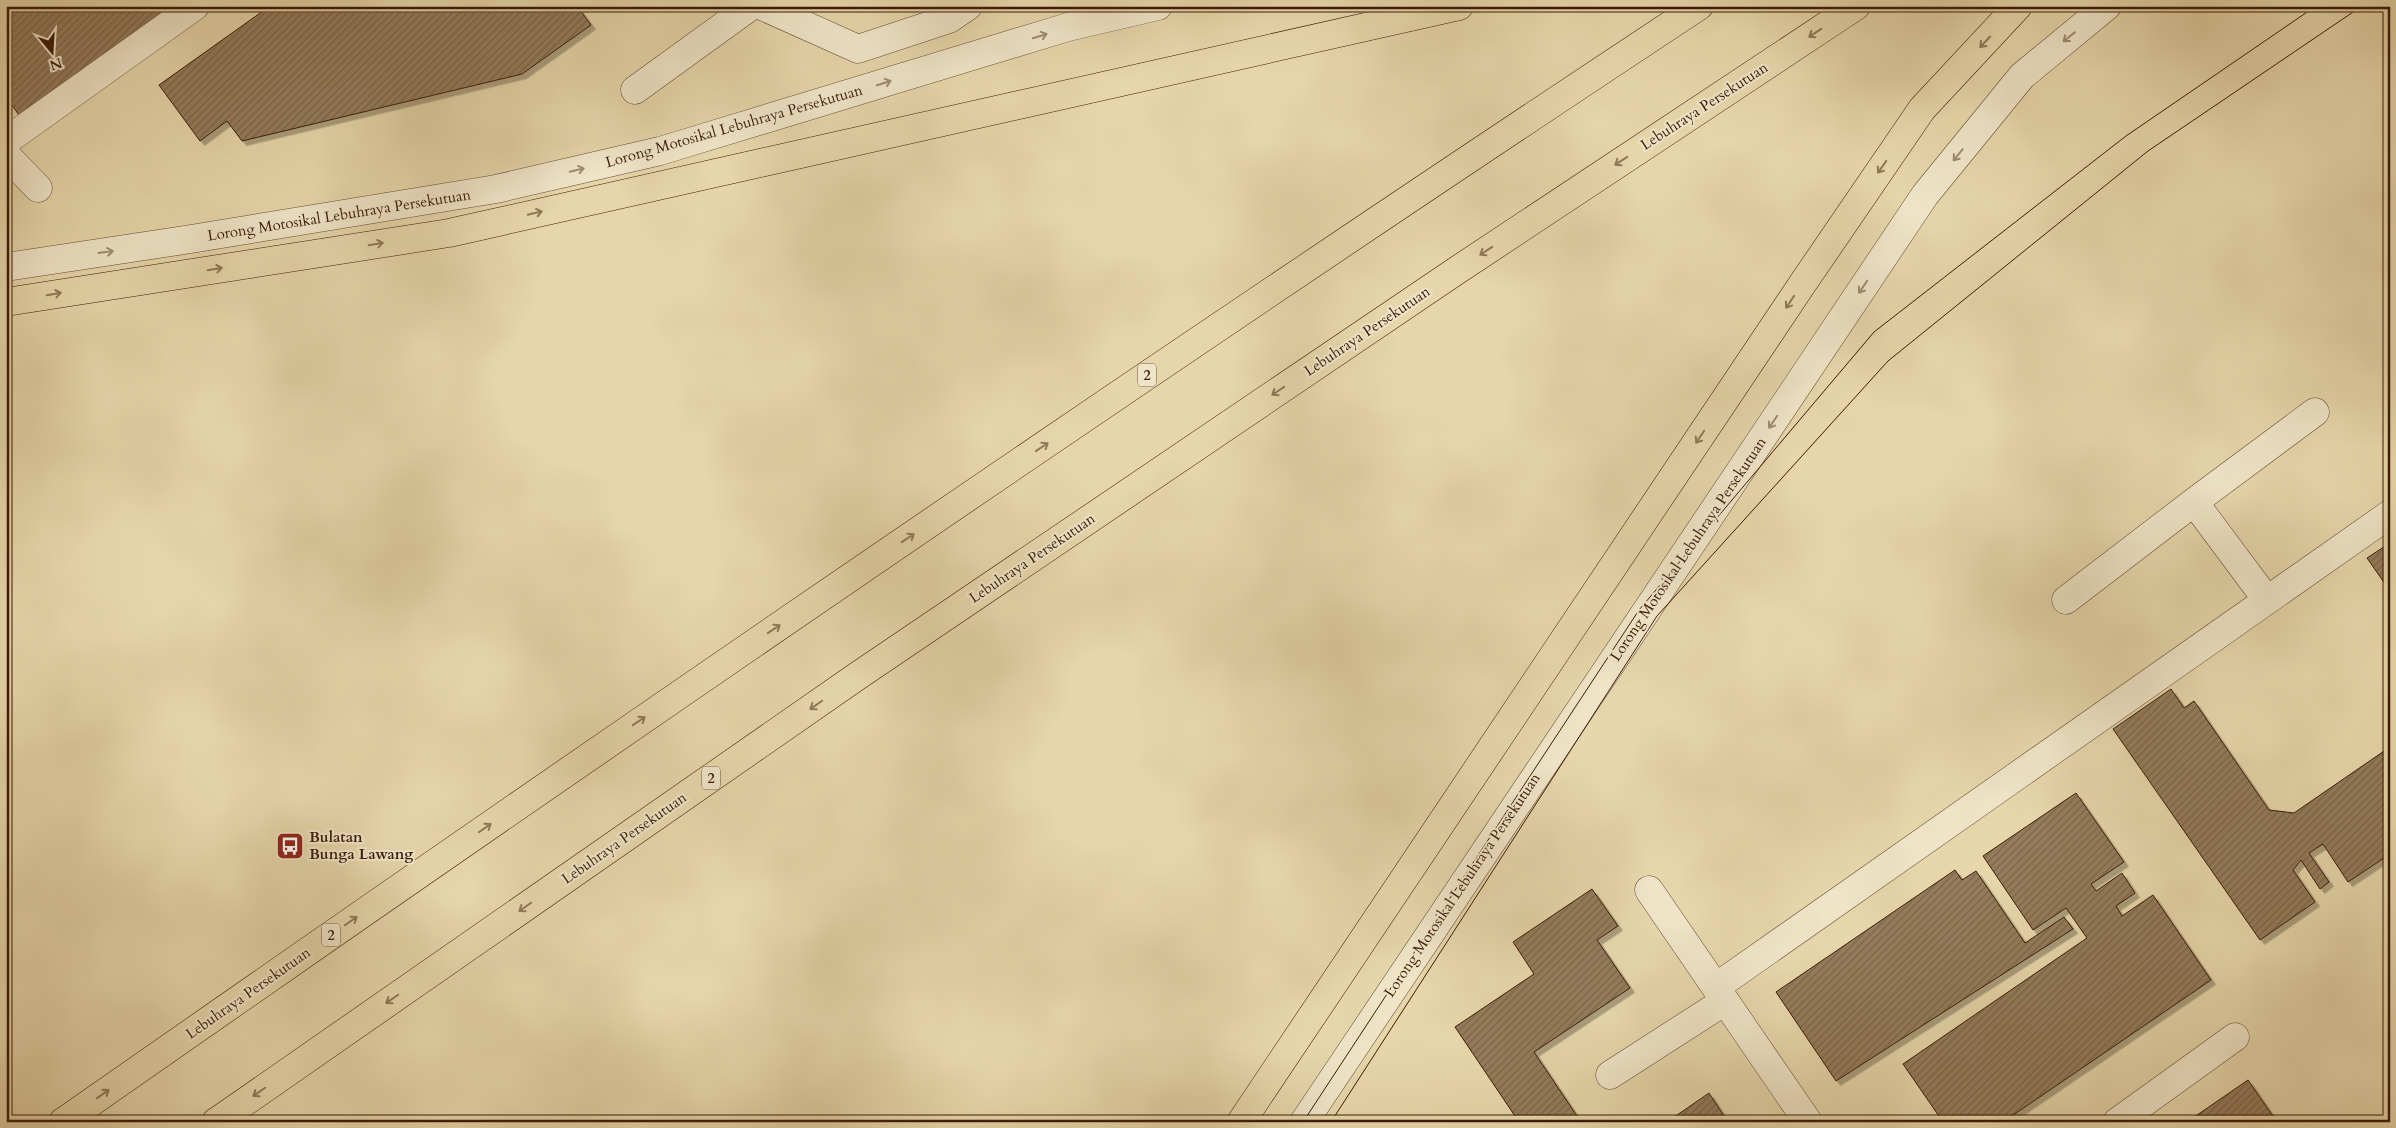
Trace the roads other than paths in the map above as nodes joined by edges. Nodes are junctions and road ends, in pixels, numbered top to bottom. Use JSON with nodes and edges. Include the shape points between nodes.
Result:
{"nodes":[{"id":1,"x":195,"y":6,"type":"edge"},
{"id":2,"x":750,"y":6,"type":"edge"},
{"id":3,"x":762,"y":6,"type":"edge"},
{"id":4,"x":968,"y":6,"type":"edge"},
{"id":5,"x":1158,"y":6,"type":"edge"},
{"id":6,"x":1459,"y":6,"type":"edge"},
{"id":7,"x":1699,"y":6,"type":"edge"},
{"id":8,"x":1856,"y":6,"type":"edge"},
{"id":9,"x":2018,"y":6,"type":"edge"},
{"id":10,"x":2107,"y":6,"type":"edge"},
{"id":11,"x":635,"y":90,"type":"dead end"},
{"id":12,"x":6,"y":141,"type":"edge"},
{"id":13,"x":6,"y":155,"type":"edge"},
{"id":14,"x":38,"y":188,"type":"dead end"},
{"id":15,"x":6,"y":266,"type":"edge"},
{"id":16,"x":6,"y":302,"type":"edge"},
{"id":17,"x":2315,"y":412,"type":"dead end"},
{"id":18,"x":2194,"y":502,"type":"junction"},
{"id":19,"x":2390,"y":514,"type":"edge"},
{"id":20,"x":2066,"y":600,"type":"dead end"},
{"id":21,"x":2268,"y":600,"type":"junction"},
{"id":22,"x":1649,"y":890,"type":"dead end"},
{"id":23,"x":1721,"y":994,"type":"junction"},
{"id":24,"x":2235,"y":1038,"type":"dead end"},
{"id":25,"x":1610,"y":1074,"type":"dead end"},
{"id":26,"x":63,"y":1122,"type":"edge"},
{"id":27,"x":216,"y":1122,"type":"edge"},
{"id":28,"x":1242,"y":1122,"type":"edge"},
{"id":29,"x":1304,"y":1122,"type":"edge"},
{"id":30,"x":1808,"y":1122,"type":"edge"},
{"id":31,"x":2117,"y":1122,"type":"edge"}],
"edges":[{"from":1,"to":12,"type":"street"},
{"from":2,"to":11,"type":"street"},
{"from":3,"to":4,"type":"street","via":[[858,49],[950,20]]},
{"from":15,"to":5,"type":"street","name":"Lorong Motosikal Lebuhraya Persekutuan","one_way":true,"via":[[191,240],[496,189],[660,151],[1068,28]]},
{"from":16,"to":6,"type":"highway","one_way":true,"via":[[449,233]]},
{"from":26,"to":7,"type":"highway","name":"Lebuhraya Persekutuan","number":"2","one_way":true,"via":[[599,748],[1392,209]]},
{"from":8,"to":27,"type":"highway","name":"Lebuhraya Persekutuan","number":"2","one_way":true,"via":[[1456,271],[856,677]]},
{"from":9,"to":28,"type":"highway","one_way":true,"via":[[1922,109]]},
{"from":10,"to":29,"type":"street","name":"Lorong Motosikal Lebuhraya Persekutuan","one_way":true,"via":[[2022,76],[1925,195]]},
{"from":13,"to":14,"type":"street"},
{"from":17,"to":18,"type":"street"},
{"from":18,"to":20,"type":"street"},
{"from":18,"to":21,"type":"street"},
{"from":19,"to":21,"type":"street"},
{"from":21,"to":23,"type":"street"},
{"from":22,"to":23,"type":"street"},
{"from":23,"to":25,"type":"street"},
{"from":23,"to":30,"type":"street"},
{"from":24,"to":31,"type":"street"}]}
